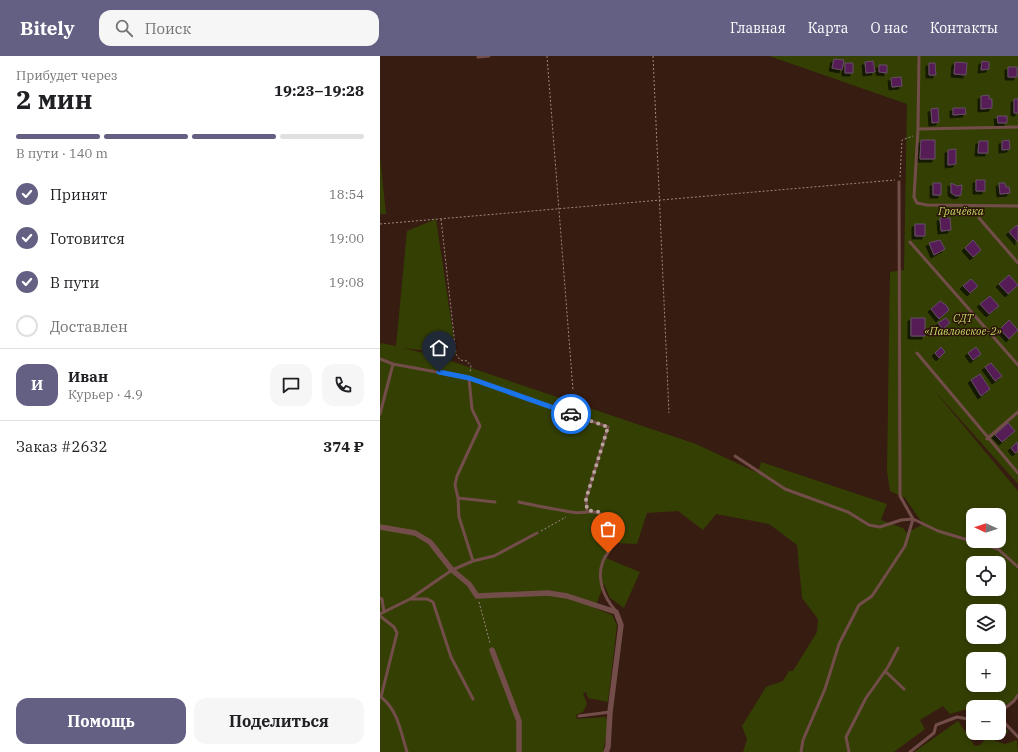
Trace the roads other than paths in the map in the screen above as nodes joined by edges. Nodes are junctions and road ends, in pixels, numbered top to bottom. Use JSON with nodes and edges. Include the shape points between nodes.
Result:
{"nodes":[{"id":1,"x":488,"y":56,"type":"edge"},
{"id":2,"x":919,"y":56,"type":"edge"},
{"id":3,"x":478,"y":57,"type":"dead end"},
{"id":4,"x":1018,"y":127,"type":"edge"},
{"id":5,"x":918,"y":128,"type":"junction"},
{"id":6,"x":899,"y":182,"type":"road end"},
{"id":7,"x":1018,"y":206,"type":"edge"},
{"id":8,"x":979,"y":218,"type":"dead end"},
{"id":9,"x":910,"y":242,"type":"dead end"},
{"id":10,"x":1018,"y":263,"type":"edge"},
{"id":11,"x":917,"y":353,"type":"dead end"},
{"id":12,"x":380,"y":359,"type":"edge"},
{"id":13,"x":393,"y":364,"type":"junction"},
{"id":14,"x":1018,"y":365,"type":"edge"},
{"id":15,"x":469,"y":378,"type":"junction"},
{"id":16,"x":1018,"y":412,"type":"edge"},
{"id":17,"x":380,"y":414,"type":"edge"},
{"id":18,"x":987,"y":439,"type":"junction"},
{"id":19,"x":735,"y":456,"type":"dead end"},
{"id":20,"x":1018,"y":473,"type":"edge"},
{"id":21,"x":458,"y":498,"type":"junction"},
{"id":22,"x":495,"y":502,"type":"dead end"},
{"id":23,"x":519,"y":502,"type":"dead end"},
{"id":24,"x":587,"y":510,"type":"junction"},
{"id":25,"x":913,"y":519,"type":"junction"},
{"id":26,"x":380,"y":527,"type":"edge"},
{"id":27,"x":537,"y":533,"type":"road end"},
{"id":28,"x":473,"y":561,"type":"junction"},
{"id":29,"x":1018,"y":567,"type":"edge"},
{"id":30,"x":452,"y":570,"type":"junction"},
{"id":31,"x":380,"y":598,"type":"edge"},
{"id":32,"x":410,"y":599,"type":"junction"},
{"id":33,"x":616,"y":612,"type":"junction"},
{"id":34,"x":381,"y":614,"type":"edge"},
{"id":35,"x":898,"y":648,"type":"dead end"},
{"id":36,"x":492,"y":650,"type":"road end"},
{"id":37,"x":885,"y":671,"type":"junction"},
{"id":38,"x":904,"y":689,"type":"dead end"},
{"id":39,"x":1018,"y":695,"type":"edge"},
{"id":40,"x":381,"y":697,"type":"edge"},
{"id":41,"x":473,"y":700,"type":"dead end"},
{"id":42,"x":1018,"y":700,"type":"edge"},
{"id":43,"x":1014,"y":701,"type":"junction"},
{"id":44,"x":1006,"y":707,"type":"edge"},
{"id":45,"x":610,"y":712,"type":"junction"},
{"id":46,"x":579,"y":716,"type":"dead end"},
{"id":47,"x":966,"y":719,"type":"edge"},
{"id":48,"x":1006,"y":725,"type":"edge"},
{"id":49,"x":1018,"y":738,"type":"edge"},
{"id":50,"x":407,"y":752,"type":"edge"},
{"id":51,"x":518,"y":752,"type":"edge"},
{"id":52,"x":606,"y":752,"type":"edge"},
{"id":53,"x":801,"y":752,"type":"edge"},
{"id":54,"x":849,"y":752,"type":"edge"},
{"id":55,"x":910,"y":752,"type":"edge"}],
"edges":[{"from":1,"to":3,"type":"lane"},
{"from":2,"to":5,"type":"lane"},
{"from":4,"to":5,"type":"lane"},
{"from":5,"to":7,"type":"lane","via":[[914,197],[917,203]]},
{"from":6,"to":25,"type":"lane","via":[[900,496]]},
{"from":8,"to":10,"type":"lane"},
{"from":9,"to":14,"type":"lane"},
{"from":11,"to":18,"type":"lane"},
{"from":12,"to":13,"type":"lane"},
{"from":13,"to":15,"type":"lane"},
{"from":13,"to":17,"type":"lane"},
{"from":15,"to":21,"type":"lane","via":[[472,409],[480,426],[457,476],[455,485]]},
{"from":15,"to":24,"type":"lane","via":[[608,427],[586,499]]},
{"from":16,"to":18,"type":"lane"},
{"from":18,"to":20,"type":"lane"},
{"from":19,"to":25,"type":"lane","via":[[785,488],[848,512],[869,525],[880,527]]},
{"from":21,"to":22,"type":"lane"},
{"from":21,"to":28,"type":"lane","via":[[458,518]]},
{"from":23,"to":24,"type":"lane","via":[[574,513]]},
{"from":24,"to":33,"type":"lane","via":[[599,512],[607,517],[611,530],[612,544],[603,562],[600,577],[604,597]]},
{"from":25,"to":29,"type":"lane","via":[[938,531],[998,549]]},
{"from":25,"to":53,"type":"lane","via":[[905,546],[872,596],[860,605],[839,644],[825,689],[803,740]]},
{"from":26,"to":30,"type":"street","via":[[415,533],[430,542]]},
{"from":27,"to":28,"type":"lane","via":[[494,556]]},
{"from":28,"to":30,"type":"lane"},
{"from":30,"to":32,"type":"lane"},
{"from":30,"to":33,"type":"street","via":[[469,584],[477,596],[548,593],[567,596]]},
{"from":31,"to":34,"type":"lane","via":[[383,602]]},
{"from":32,"to":34,"type":"lane"},
{"from":32,"to":41,"type":"lane","via":[[427,599],[434,602],[451,657]]},
{"from":33,"to":45,"type":"street","via":[[622,625]]},
{"from":34,"to":40,"type":"lane","via":[[397,633]]},
{"from":35,"to":37,"type":"lane"},
{"from":36,"to":51,"type":"street","via":[[519,721]]},
{"from":37,"to":38,"type":"lane"},
{"from":37,"to":54,"type":"lane","via":[[866,698],[846,737]]},
{"from":39,"to":43,"type":"lane"},
{"from":40,"to":50,"type":"lane","via":[[395,713]]},
{"from":42,"to":43,"type":"lane"},
{"from":43,"to":44,"type":"lane"},
{"from":45,"to":46,"type":"lane"},
{"from":45,"to":52,"type":"street"},
{"from":47,"to":55,"type":"lane","via":[[957,717],[936,725],[934,733]]},
{"from":48,"to":49,"type":"lane"}]}
